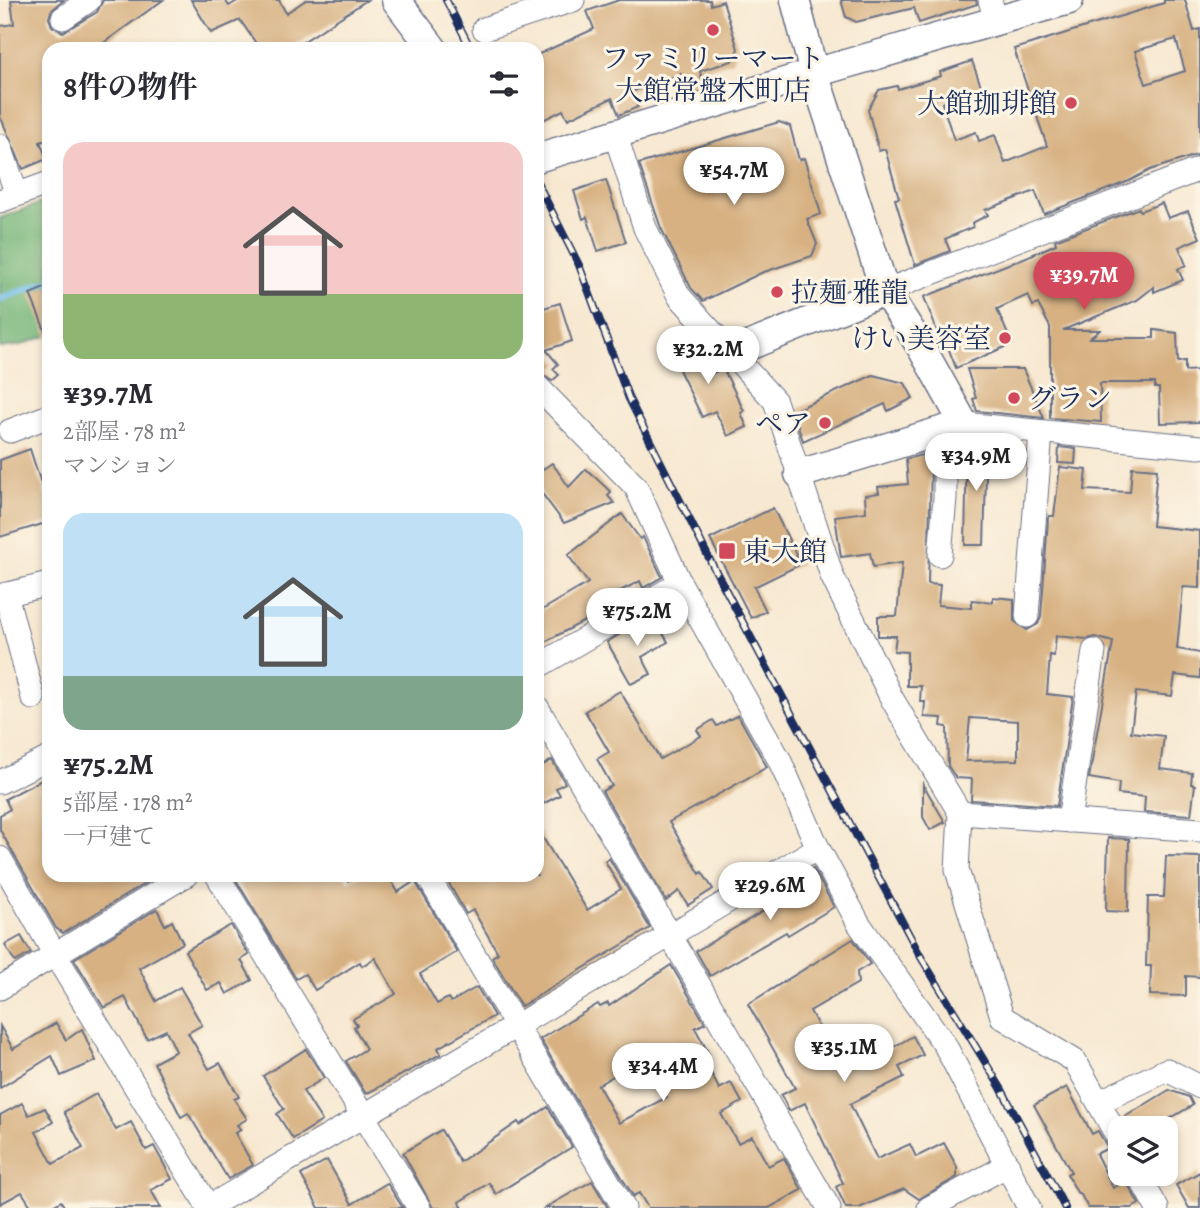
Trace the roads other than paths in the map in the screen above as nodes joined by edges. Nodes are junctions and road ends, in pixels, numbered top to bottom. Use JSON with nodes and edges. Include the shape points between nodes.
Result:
{"nodes":[{"id":1,"x":89,"y":0,"type":"edge"},
{"id":2,"x":396,"y":0,"type":"edge"},
{"id":3,"x":573,"y":0,"type":"edge"},
{"id":4,"x":795,"y":0,"type":"edge"},
{"id":5,"x":1069,"y":0,"type":"edge"},
{"id":6,"x":993,"y":10,"type":"edge"},
{"id":7,"x":63,"y":18,"type":"dead end"},
{"id":8,"x":484,"y":29,"type":"dead end"},
{"id":9,"x":425,"y":42,"type":"edge"},
{"id":10,"x":814,"y":74,"type":"junction"},
{"id":11,"x":615,"y":133,"type":"junction"},
{"id":12,"x":0,"y":146,"type":"edge"},
{"id":13,"x":544,"y":157,"type":"edge"},
{"id":14,"x":1200,"y":169,"type":"edge"},
{"id":15,"x":42,"y":186,"type":"edge"},
{"id":16,"x":8,"y":198,"type":"edge"},
{"id":17,"x":885,"y":291,"type":"junction"},
{"id":18,"x":733,"y":352,"type":"junction"},
{"id":19,"x":544,"y":393,"type":"edge"},
{"id":20,"x":42,"y":419,"type":"edge"},
{"id":21,"x":954,"y":427,"type":"junction"},
{"id":22,"x":10,"y":431,"type":"dead end"},
{"id":23,"x":1041,"y":432,"type":"junction"},
{"id":24,"x":1200,"y":447,"type":"edge"},
{"id":25,"x":799,"y":474,"type":"junction"},
{"id":26,"x":940,"y":555,"type":"dead end"},
{"id":27,"x":680,"y":583,"type":"junction"},
{"id":28,"x":42,"y":586,"type":"edge"},
{"id":29,"x":3,"y":595,"type":"edge"},
{"id":30,"x":1027,"y":616,"type":"dead end"},
{"id":31,"x":1094,"y":651,"type":"dead end"},
{"id":32,"x":544,"y":663,"type":"edge"},
{"id":33,"x":33,"y":698,"type":"dead end"},
{"id":34,"x":544,"y":719,"type":"edge"},
{"id":35,"x":42,"y":761,"type":"edge"},
{"id":36,"x":0,"y":782,"type":"edge"},
{"id":37,"x":960,"y":813,"type":"junction"},
{"id":38,"x":1069,"y":821,"type":"junction"},
{"id":39,"x":1199,"y":824,"type":"edge"},
{"id":40,"x":818,"y":848,"type":"junction"},
{"id":41,"x":0,"y":858,"type":"edge"},
{"id":42,"x":174,"y":882,"type":"edge"},
{"id":43,"x":221,"y":882,"type":"edge"},
{"id":44,"x":431,"y":882,"type":"edge"},
{"id":45,"x":671,"y":935,"type":"junction"},
{"id":46,"x":54,"y":953,"type":"junction"},
{"id":47,"x":0,"y":988,"type":"edge"},
{"id":48,"x":517,"y":1026,"type":"junction"},
{"id":49,"x":1200,"y":1087,"type":"edge"},
{"id":50,"x":1099,"y":1102,"type":"junction"},
{"id":51,"x":364,"y":1118,"type":"junction"},
{"id":52,"x":1108,"y":1119,"type":"edge"},
{"id":53,"x":1008,"y":1165,"type":"junction"},
{"id":54,"x":1145,"y":1186,"type":"edge"},
{"id":55,"x":208,"y":1208,"type":"edge"},
{"id":56,"x":419,"y":1208,"type":"edge"},
{"id":57,"x":624,"y":1208,"type":"edge"},
{"id":58,"x":830,"y":1208,"type":"edge"},
{"id":59,"x":929,"y":1208,"type":"edge"},
{"id":60,"x":1029,"y":1208,"type":"edge"},
{"id":61,"x":1157,"y":1208,"type":"edge"}],
"edges":[{"from":1,"to":7,"type":"street"},
{"from":2,"to":9,"type":"street"},
{"from":3,"to":8,"type":"street"},
{"from":4,"to":10,"type":"street"},
{"from":5,"to":6,"type":"street"},
{"from":6,"to":10,"type":"street"},
{"from":10,"to":11,"type":"street"},
{"from":10,"to":17,"type":"street"},
{"from":11,"to":13,"type":"street"},
{"from":11,"to":18,"type":"street","via":[[645,228],[679,296]]},
{"from":12,"to":16,"type":"street"},
{"from":14,"to":17,"type":"street"},
{"from":15,"to":16,"type":"street"},
{"from":17,"to":18,"type":"street"},
{"from":17,"to":21,"type":"street","via":[[921,347]]},
{"from":18,"to":25,"type":"street","via":[[775,401]]},
{"from":19,"to":27,"type":"street","via":[[636,487]]},
{"from":20,"to":22,"type":"street"},
{"from":21,"to":23,"type":"street"},
{"from":21,"to":25,"type":"street"},
{"from":21,"to":26,"type":"street"},
{"from":23,"to":24,"type":"street"},
{"from":23,"to":30,"type":"street"},
{"from":25,"to":37,"type":"street","via":[[832,576],[892,699]]},
{"from":27,"to":32,"type":"street"},
{"from":27,"to":40,"type":"street","via":[[779,759]]},
{"from":28,"to":29,"type":"street"},
{"from":29,"to":33,"type":"street"},
{"from":31,"to":38,"type":"street"},
{"from":34,"to":45,"type":"street"},
{"from":35,"to":36,"type":"street"},
{"from":37,"to":38,"type":"street"},
{"from":37,"to":50,"type":"street","via":[[957,870],[1002,1017],[1075,1061]]},
{"from":38,"to":39,"type":"street"},
{"from":40,"to":45,"type":"street"},
{"from":40,"to":53,"type":"street","via":[[859,923],[945,1045]]},
{"from":41,"to":46,"type":"street"},
{"from":42,"to":46,"type":"street"},
{"from":43,"to":51,"type":"street"},
{"from":44,"to":48,"type":"street"},
{"from":45,"to":48,"type":"street"},
{"from":45,"to":58,"type":"street"},
{"from":46,"to":47,"type":"street"},
{"from":46,"to":55,"type":"street"},
{"from":48,"to":51,"type":"street"},
{"from":48,"to":57,"type":"street"},
{"from":49,"to":50,"type":"street","via":[[1167,1070]]},
{"from":50,"to":52,"type":"street"},
{"from":51,"to":55,"type":"street"},
{"from":51,"to":56,"type":"street"},
{"from":53,"to":59,"type":"street"},
{"from":53,"to":60,"type":"street"},
{"from":54,"to":61,"type":"street"}]}
